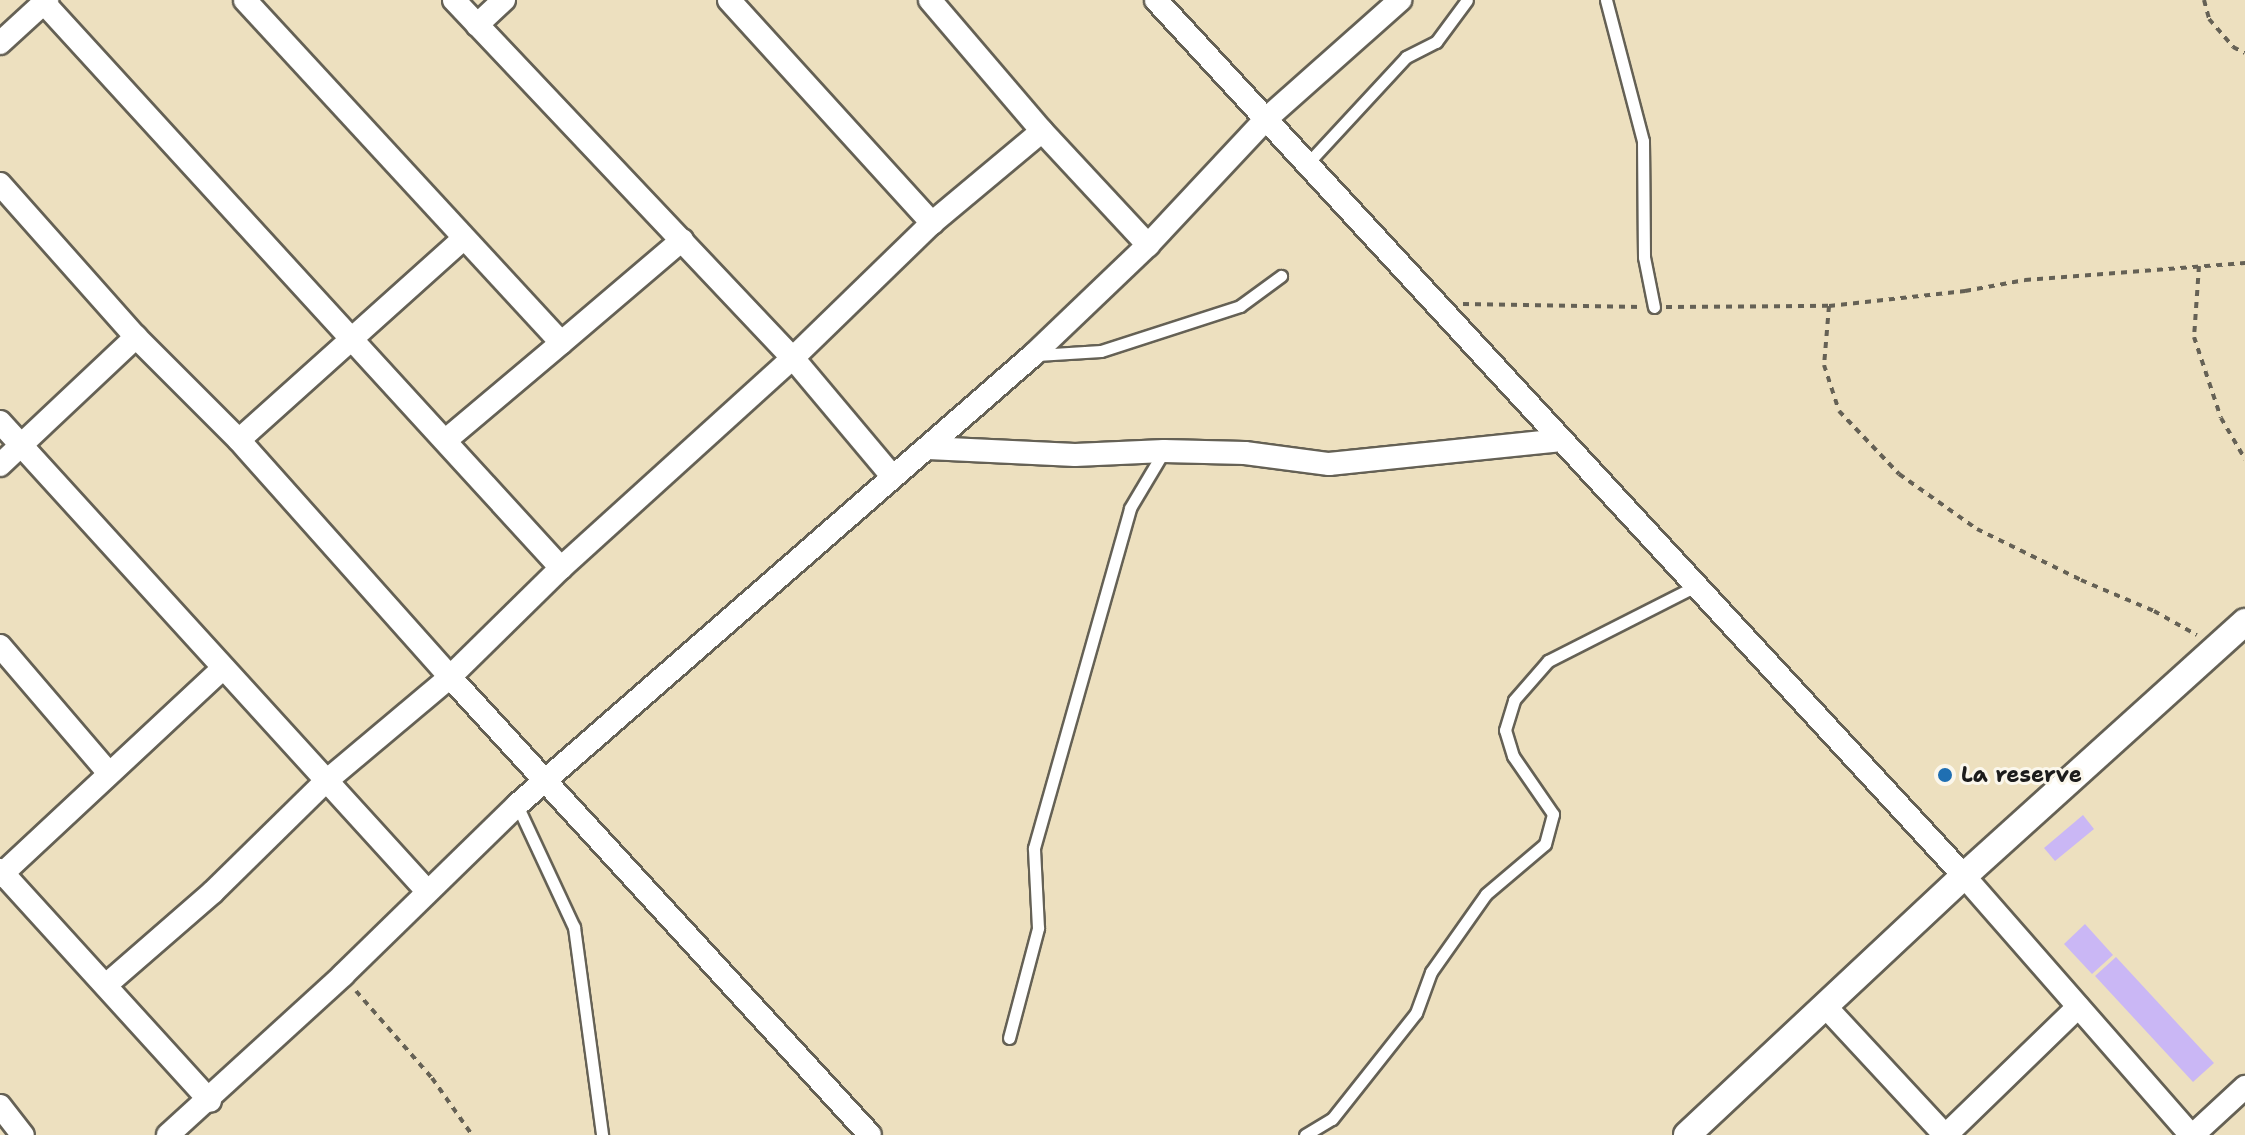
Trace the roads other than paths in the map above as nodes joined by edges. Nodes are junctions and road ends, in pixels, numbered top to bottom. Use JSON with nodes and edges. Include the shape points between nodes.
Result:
{"nodes":[{"id":1,"x":454,"y":0,"type":"edge"},
{"id":2,"x":504,"y":0,"type":"edge"},
{"id":3,"x":729,"y":0,"type":"edge"},
{"id":4,"x":930,"y":0,"type":"edge"},
{"id":5,"x":1156,"y":0,"type":"edge"},
{"id":6,"x":1467,"y":0,"type":"edge"},
{"id":7,"x":1606,"y":0,"type":"edge"},
{"id":8,"x":45,"y":2,"type":"edge"},
{"id":9,"x":257,"y":4,"type":"edge"},
{"id":10,"x":1388,"y":4,"type":"edge"},
{"id":11,"x":477,"y":25,"type":"junction"},
{"id":12,"x":0,"y":43,"type":"edge"},
{"id":13,"x":1265,"y":120,"type":"junction"},
{"id":14,"x":1042,"y":131,"type":"junction"},
{"id":15,"x":1307,"y":164,"type":"junction"},
{"id":16,"x":0,"y":184,"type":"edge"},
{"id":17,"x":932,"y":223,"type":"junction"},
{"id":18,"x":462,"y":240,"type":"junction"},
{"id":19,"x":682,"y":240,"type":"junction"},
{"id":20,"x":1148,"y":245,"type":"junction"},
{"id":21,"x":1281,"y":276,"type":"dead end"},
{"id":22,"x":1654,"y":307,"type":"road end"},
{"id":23,"x":136,"y":337,"type":"junction"},
{"id":24,"x":351,"y":340,"type":"junction"},
{"id":25,"x":561,"y":343,"type":"junction"},
{"id":26,"x":1033,"y":355,"type":"junction"},
{"id":27,"x":793,"y":358,"type":"junction"},
{"id":28,"x":0,"y":422,"type":"edge"},
{"id":29,"x":239,"y":440,"type":"junction"},
{"id":30,"x":446,"y":440,"type":"junction"},
{"id":31,"x":1562,"y":440,"type":"junction"},
{"id":32,"x":22,"y":446,"type":"junction"},
{"id":33,"x":928,"y":448,"type":"junction"},
{"id":34,"x":1164,"y":451,"type":"junction"},
{"id":35,"x":0,"y":465,"type":"edge"},
{"id":36,"x":892,"y":476,"type":"junction"},
{"id":37,"x":561,"y":568,"type":"junction"},
{"id":38,"x":1696,"y":586,"type":"junction"},
{"id":39,"x":2245,"y":622,"type":"edge"},
{"id":40,"x":0,"y":646,"type":"edge"},
{"id":41,"x":222,"y":669,"type":"junction"},
{"id":42,"x":450,"y":677,"type":"junction"},
{"id":43,"x":108,"y":772,"type":"junction"},
{"id":44,"x":548,"y":781,"type":"junction"},
{"id":45,"x":325,"y":782,"type":"junction"},
{"id":46,"x":517,"y":805,"type":"junction"},
{"id":47,"x":1,"y":873,"type":"edge"},
{"id":48,"x":1964,"y":876,"type":"junction"},
{"id":49,"x":427,"y":891,"type":"junction"},
{"id":50,"x":106,"y":985,"type":"junction"},
{"id":51,"x":1825,"y":1006,"type":"junction"},
{"id":52,"x":2078,"y":1007,"type":"junction"},
{"id":53,"x":1009,"y":1038,"type":"dead end"},
{"id":54,"x":2245,"y":1087,"type":"edge"},
{"id":55,"x":210,"y":1101,"type":"junction"},
{"id":56,"x":0,"y":1106,"type":"edge"},
{"id":57,"x":23,"y":1135,"type":"edge"},
{"id":58,"x":168,"y":1135,"type":"edge"},
{"id":59,"x":602,"y":1135,"type":"edge"},
{"id":60,"x":870,"y":1135,"type":"edge"},
{"id":61,"x":1305,"y":1135,"type":"edge"},
{"id":62,"x":1687,"y":1135,"type":"edge"},
{"id":63,"x":1946,"y":1135,"type":"edge"},
{"id":64,"x":2192,"y":1135,"type":"edge"}],
"edges":[{"from":1,"to":11,"type":"street"},
{"from":2,"to":11,"type":"street"},
{"from":3,"to":17,"type":"street"},
{"from":4,"to":14,"type":"street"},
{"from":5,"to":13,"type":"street"},
{"from":6,"to":15,"type":"lane","via":[[1436,42],[1406,57]]},
{"from":7,"to":22,"type":"lane","via":[[1643,141],[1644,257]]},
{"from":8,"to":12,"type":"street"},
{"from":8,"to":24,"type":"street"},
{"from":9,"to":18,"type":"street"},
{"from":10,"to":13,"type":"street"},
{"from":11,"to":19,"type":"street"},
{"from":13,"to":15,"type":"street"},
{"from":13,"to":20,"type":"street"},
{"from":14,"to":17,"type":"street"},
{"from":14,"to":20,"type":"street"},
{"from":15,"to":31,"type":"street"},
{"from":16,"to":23,"type":"street"},
{"from":17,"to":27,"type":"street"},
{"from":18,"to":24,"type":"street"},
{"from":18,"to":25,"type":"street"},
{"from":19,"to":25,"type":"street"},
{"from":19,"to":27,"type":"street"},
{"from":20,"to":26,"type":"street"},
{"from":21,"to":26,"type":"lane","via":[[1240,306],[1101,351]]},
{"from":23,"to":29,"type":"street"},
{"from":23,"to":32,"type":"street"},
{"from":24,"to":29,"type":"street"},
{"from":24,"to":30,"type":"street"},
{"from":25,"to":30,"type":"street"},
{"from":26,"to":33,"type":"street"},
{"from":27,"to":36,"type":"street"},
{"from":27,"to":37,"type":"street"},
{"from":28,"to":32,"type":"street"},
{"from":29,"to":42,"type":"street"},
{"from":30,"to":37,"type":"street"},
{"from":31,"to":34,"type":"street","via":[[1329,464],[1245,453]]},
{"from":31,"to":38,"type":"street"},
{"from":32,"to":35,"type":"street"},
{"from":32,"to":41,"type":"street"},
{"from":33,"to":34,"type":"street","via":[[1075,455]]},
{"from":33,"to":36,"type":"street"},
{"from":34,"to":53,"type":"lane","via":[[1130,508],[1034,848],[1038,928]]},
{"from":36,"to":44,"type":"street"},
{"from":37,"to":42,"type":"street"},
{"from":38,"to":48,"type":"street"},
{"from":38,"to":61,"type":"lane","via":[[1548,661],[1514,700],[1505,730],[1513,756],[1553,814],[1545,844],[1486,894],[1431,972],[1416,1013],[1332,1119]]},
{"from":39,"to":48,"type":"street"},
{"from":40,"to":43,"type":"street"},
{"from":41,"to":43,"type":"street"},
{"from":41,"to":45,"type":"street"},
{"from":42,"to":44,"type":"street"},
{"from":42,"to":45,"type":"street"},
{"from":43,"to":47,"type":"street"},
{"from":44,"to":46,"type":"street"},
{"from":44,"to":60,"type":"street"},
{"from":45,"to":49,"type":"street"},
{"from":45,"to":50,"type":"street","via":[[213,892]]},
{"from":46,"to":49,"type":"street"},
{"from":46,"to":59,"type":"lane","via":[[574,927]]},
{"from":47,"to":50,"type":"street"},
{"from":48,"to":51,"type":"street"},
{"from":48,"to":52,"type":"street"},
{"from":49,"to":55,"type":"street"},
{"from":50,"to":55,"type":"street"},
{"from":51,"to":62,"type":"street"},
{"from":51,"to":63,"type":"street"},
{"from":52,"to":63,"type":"street"},
{"from":52,"to":64,"type":"street"},
{"from":54,"to":64,"type":"street"},
{"from":55,"to":58,"type":"street"},
{"from":56,"to":57,"type":"street"}]}
